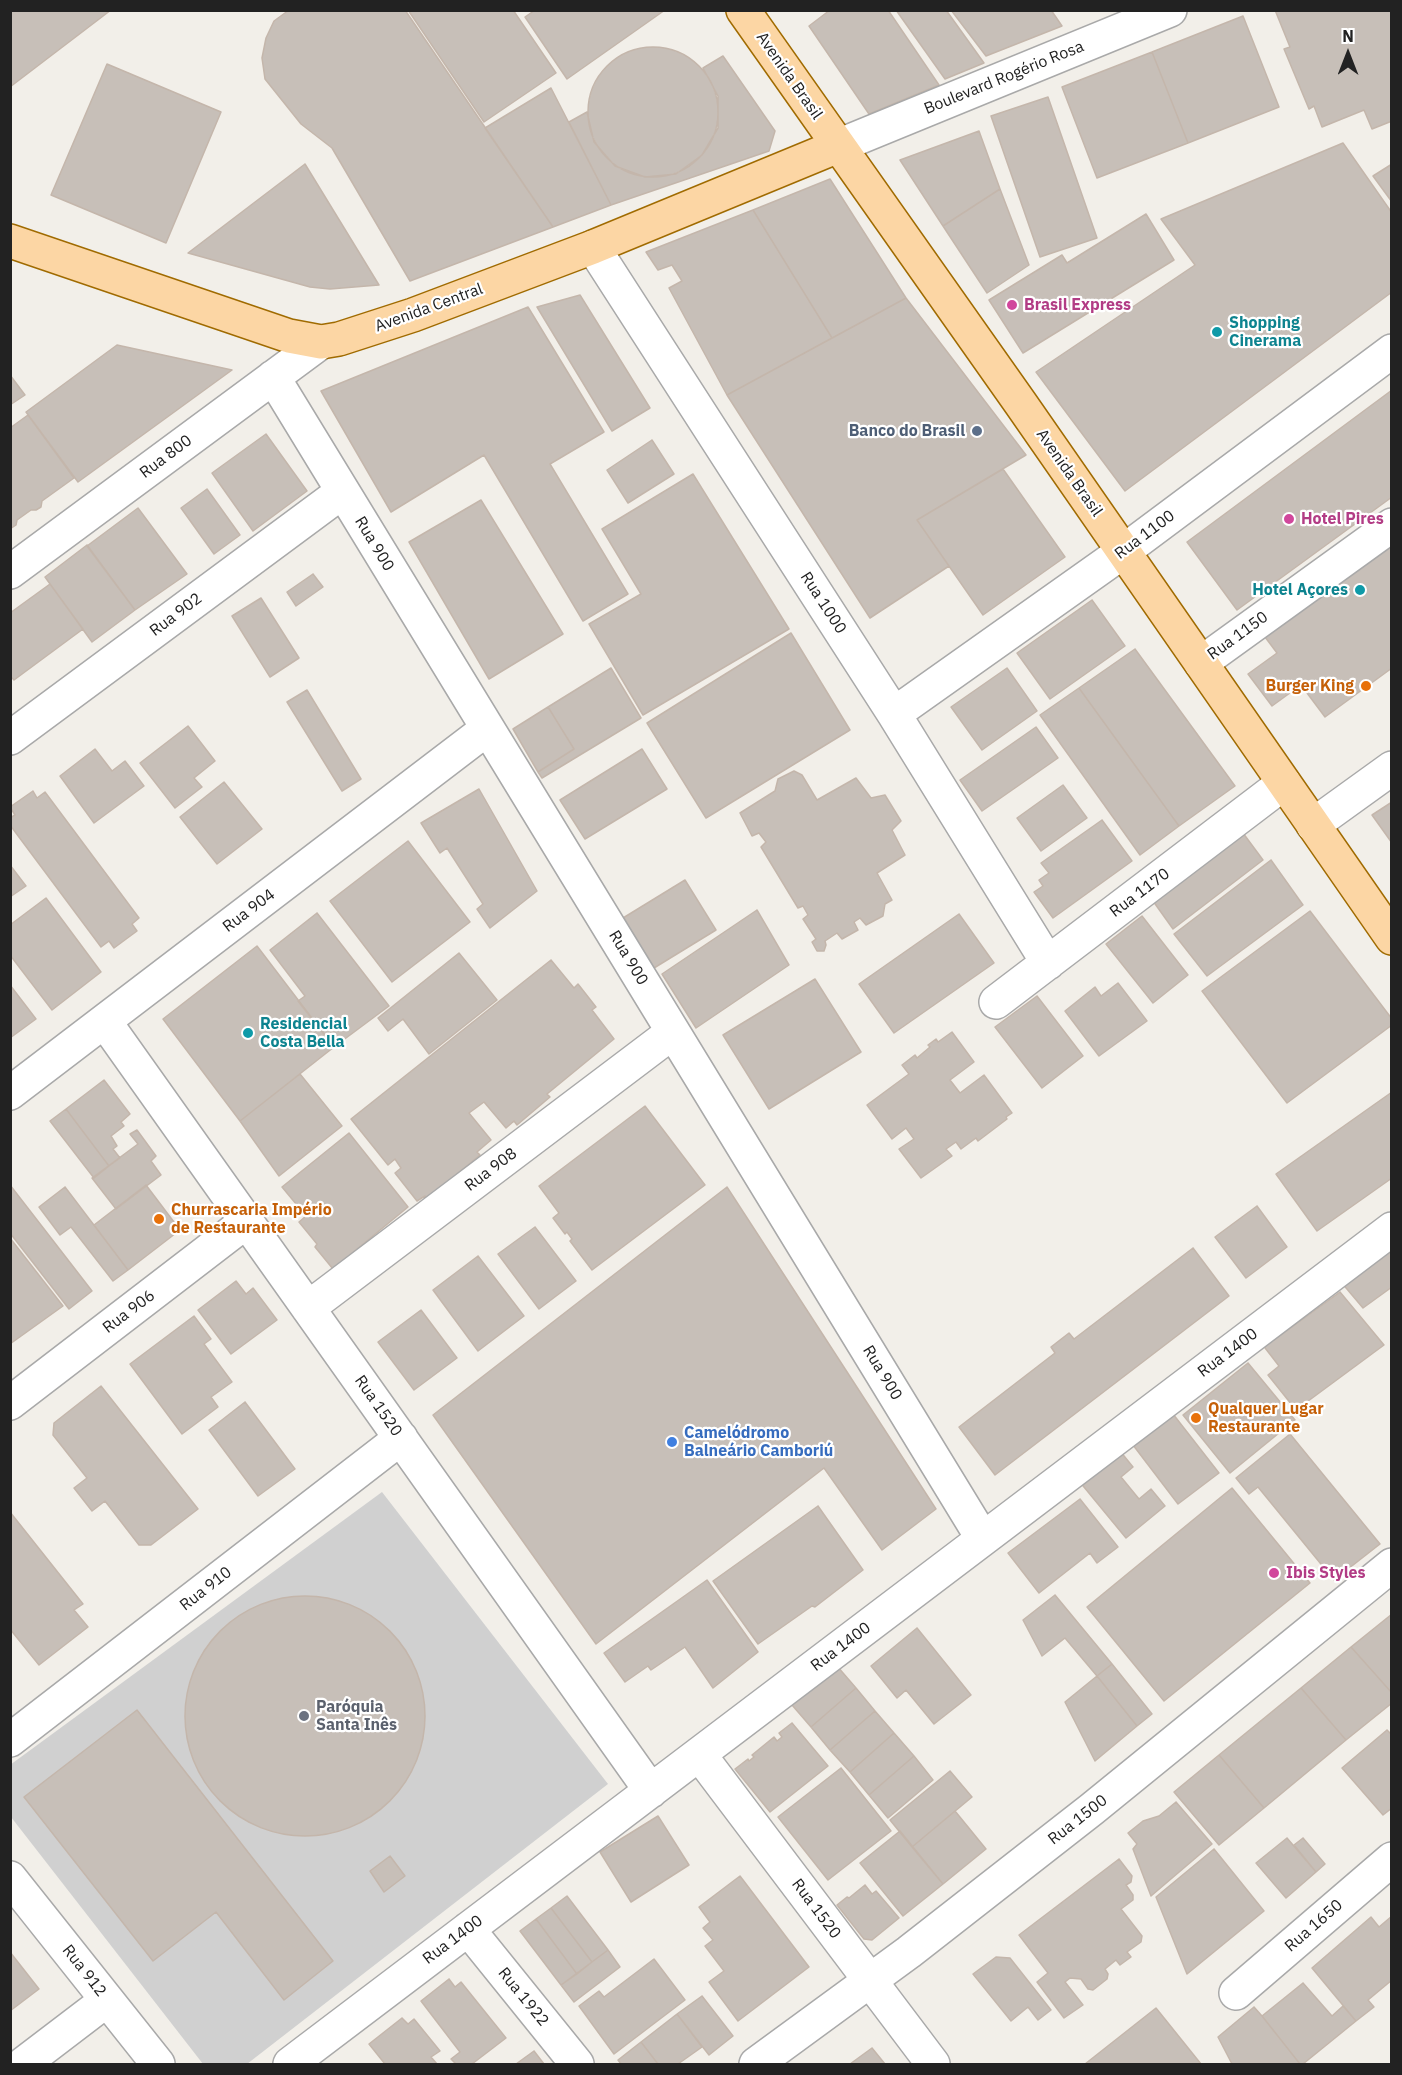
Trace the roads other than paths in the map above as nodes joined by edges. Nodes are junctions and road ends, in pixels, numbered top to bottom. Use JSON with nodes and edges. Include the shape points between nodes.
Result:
{"nodes":[{"id":1,"x":743,"y":10,"type":"edge"},
{"id":2,"x":1158,"y":13,"type":"edge"},
{"id":3,"x":838,"y":146,"type":"junction"},
{"id":4,"x":12,"y":244,"type":"edge"},
{"id":5,"x":594,"y":247,"type":"junction"},
{"id":6,"x":321,"y":342,"type":"junction"},
{"id":7,"x":1392,"y":351,"type":"edge"},
{"id":8,"x":273,"y":377,"type":"junction"},
{"id":9,"x":342,"y":492,"type":"junction"},
{"id":10,"x":1392,"y":525,"type":"edge"},
{"id":11,"x":1124,"y":551,"type":"junction"},
{"id":12,"x":10,"y":572,"type":"edge"},
{"id":13,"x":1201,"y":663,"type":"junction"},
{"id":14,"x":894,"y":714,"type":"junction"},
{"id":15,"x":488,"y":729,"type":"junction"},
{"id":16,"x":10,"y":738,"type":"edge"},
{"id":17,"x":1392,"y":768,"type":"edge"},
{"id":18,"x":1284,"y":783,"type":"junction"},
{"id":19,"x":1313,"y":825,"type":"junction"},
{"id":20,"x":1392,"y":938,"type":"edge"},
{"id":21,"x":1048,"y":963,"type":"junction"},
{"id":22,"x":996,"y":1002,"type":"dead end"},
{"id":23,"x":105,"y":1022,"type":"junction"},
{"id":24,"x":673,"y":1032,"type":"junction"},
{"id":25,"x":10,"y":1093,"type":"edge"},
{"id":26,"x":247,"y":1221,"type":"junction"},
{"id":27,"x":1392,"y":1229,"type":"edge"},
{"id":28,"x":308,"y":1308,"type":"junction"},
{"id":29,"x":10,"y":1403,"type":"edge"},
{"id":30,"x":401,"y":1438,"type":"junction"},
{"id":31,"x":983,"y":1539,"type":"junction"},
{"id":32,"x":1392,"y":1565,"type":"edge"},
{"id":33,"x":10,"y":1740,"type":"edge"},
{"id":34,"x":699,"y":1754,"type":"junction"},
{"id":35,"x":651,"y":1791,"type":"junction"},
{"id":36,"x":1392,"y":1859,"type":"edge"},
{"id":37,"x":10,"y":1878,"type":"edge"},
{"id":38,"x":468,"y":1929,"type":"junction"},
{"id":39,"x":870,"y":1980,"type":"junction"},
{"id":40,"x":1236,"y":1993,"type":"dead end"},
{"id":41,"x":107,"y":2000,"type":"junction"},
{"id":42,"x":23,"y":2064,"type":"edge"},
{"id":43,"x":158,"y":2064,"type":"edge"},
{"id":44,"x":290,"y":2064,"type":"edge"},
{"id":45,"x":577,"y":2064,"type":"edge"},
{"id":46,"x":756,"y":2064,"type":"edge"},
{"id":47,"x":933,"y":2064,"type":"edge"}],
"edges":[{"from":1,"to":3,"type":"main road","name":"Avenida Brasil"},
{"from":2,"to":3,"type":"street","name":"Boulevard Rogério Rosa"},
{"from":3,"to":5,"type":"main road","name":"Avenida Central"},
{"from":3,"to":11,"type":"main road","name":"Avenida Brasil"},
{"from":4,"to":6,"type":"main road","name":"Avenida Central","via":[[289,336]]},
{"from":5,"to":6,"type":"main road","name":"Avenida Central","via":[[413,315]]},
{"from":5,"to":14,"type":"street","name":"Rua 1000"},
{"from":6,"to":8,"type":"street","name":"Rua 800"},
{"from":7,"to":11,"type":"street","name":"Rua 1100"},
{"from":8,"to":9,"type":"street","name":"Rua 900"},
{"from":8,"to":12,"type":"street","name":"Rua 800"},
{"from":9,"to":15,"type":"street","name":"Rua 900"},
{"from":9,"to":16,"type":"street","name":"Rua 902"},
{"from":10,"to":13,"type":"street","name":"Rua 1150"},
{"from":11,"to":13,"type":"main road","name":"Avenida Brasil"},
{"from":11,"to":14,"type":"street","name":"Rua 1100"},
{"from":13,"to":18,"type":"main road","name":"Avenida Brasil"},
{"from":14,"to":21,"type":"street","name":"Rua 1000"},
{"from":15,"to":23,"type":"street","name":"Rua 904"},
{"from":15,"to":24,"type":"street","name":"Rua 900"},
{"from":17,"to":19,"type":"street"},
{"from":18,"to":19,"type":"main road","name":"Avenida Brasil"},
{"from":18,"to":21,"type":"street","name":"Rua 1170"},
{"from":19,"to":20,"type":"main road","name":"Avenida Brasil"},
{"from":21,"to":22,"type":"street","name":"Rua 1170"},
{"from":23,"to":25,"type":"street","name":"Rua 904"},
{"from":23,"to":26,"type":"street","name":"Rua 1520"},
{"from":24,"to":28,"type":"street","name":"Rua 908"},
{"from":24,"to":31,"type":"street","name":"Rua 900"},
{"from":26,"to":28,"type":"street","name":"Rua 1520"},
{"from":26,"to":29,"type":"street","name":"Rua 906"},
{"from":27,"to":31,"type":"street","name":"Rua 1400"},
{"from":28,"to":30,"type":"street","name":"Rua 1520"},
{"from":30,"to":33,"type":"street","name":"Rua 910"},
{"from":30,"to":35,"type":"street","name":"Rua 1520"},
{"from":31,"to":34,"type":"street","name":"Rua 1400"},
{"from":32,"to":39,"type":"street","name":"Rua 1500","via":[[1092,1809]]},
{"from":34,"to":35,"type":"street","name":"Rua 1400"},
{"from":34,"to":39,"type":"street","name":"Rua 1520"},
{"from":35,"to":38,"type":"street","name":"Rua 1400"},
{"from":36,"to":40,"type":"street","name":"Rua 1650"},
{"from":37,"to":41,"type":"street","name":"Rua 912"},
{"from":38,"to":44,"type":"street","name":"Rua 1400"},
{"from":38,"to":45,"type":"street","name":"Rua 1922"},
{"from":39,"to":46,"type":"street","name":"Rua 1500"},
{"from":39,"to":47,"type":"street","name":"Rua 1520"},
{"from":41,"to":42,"type":"street"},
{"from":41,"to":43,"type":"street","name":"Rua 912"}]}
